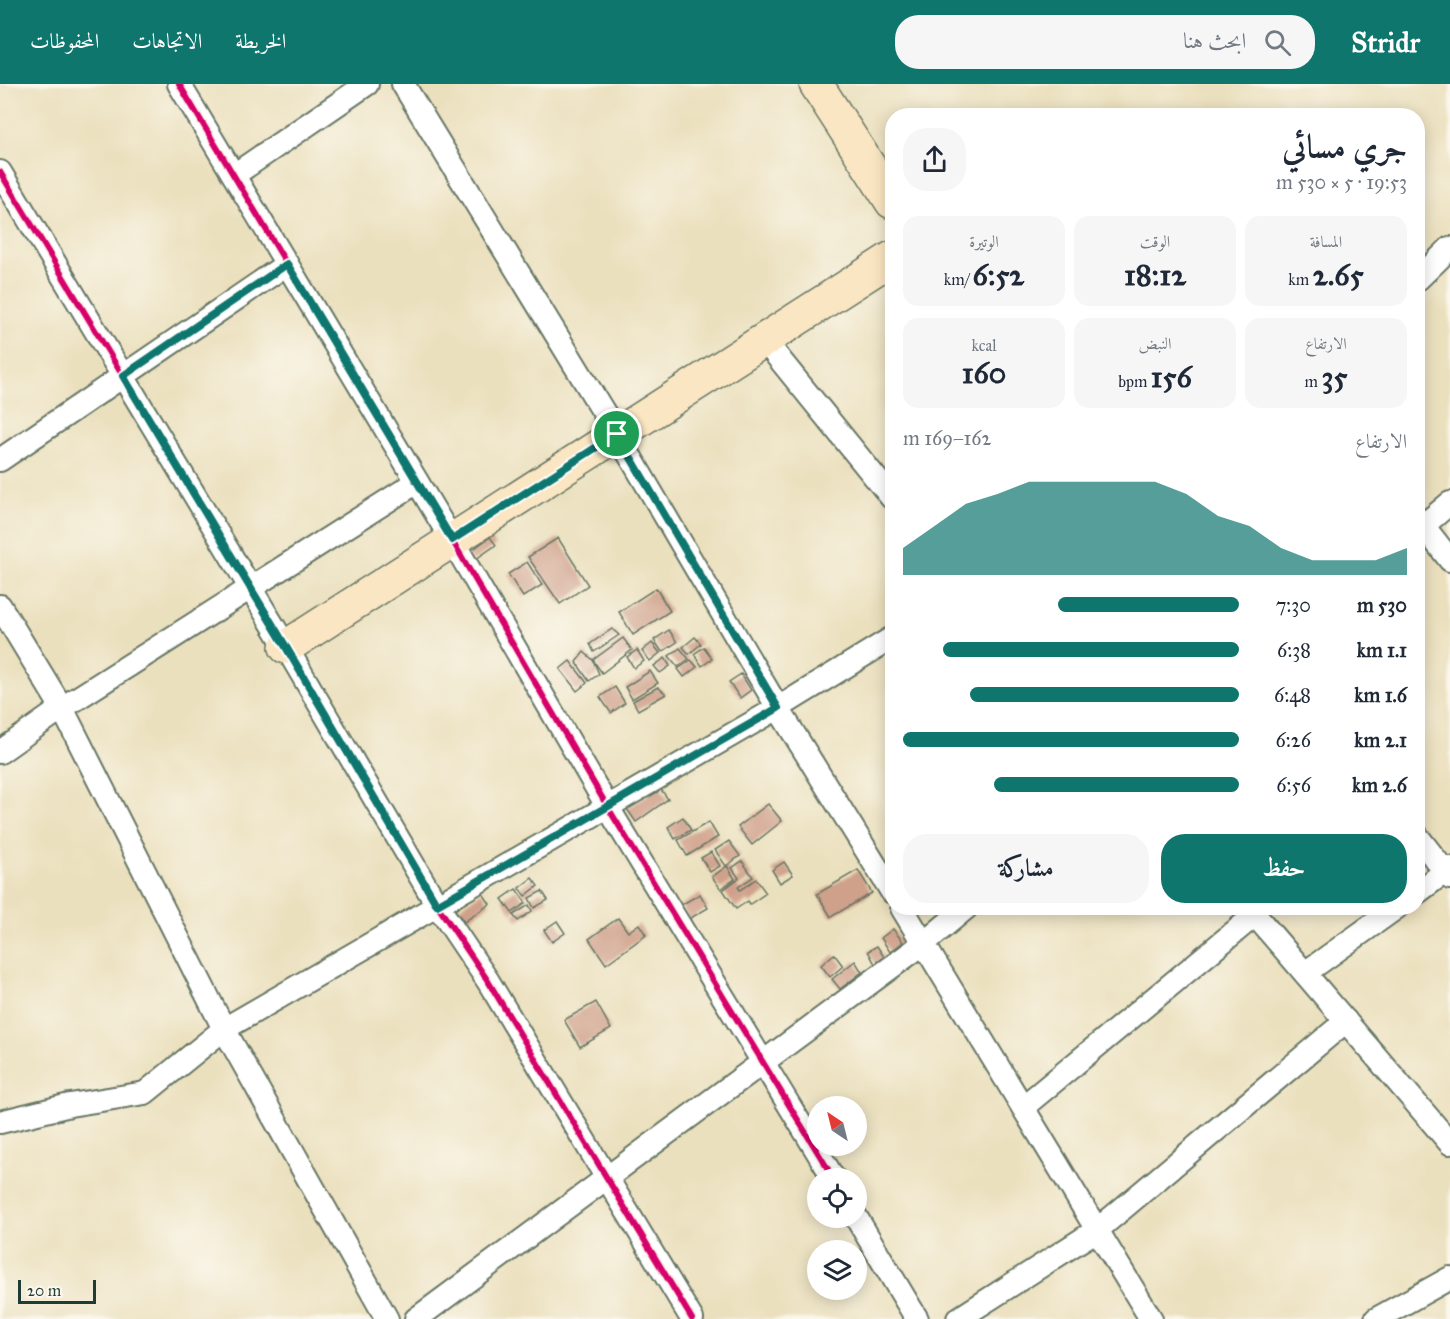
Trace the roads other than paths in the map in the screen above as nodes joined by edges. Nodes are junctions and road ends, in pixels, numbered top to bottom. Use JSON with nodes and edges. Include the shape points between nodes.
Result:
{"nodes":[{"id":1,"x":179,"y":84,"type":"edge"},
{"id":2,"x":367,"y":84,"type":"edge"},
{"id":3,"x":403,"y":84,"type":"edge"},
{"id":4,"x":816,"y":84,"type":"edge"},
{"id":5,"x":0,"y":172,"type":"edge"},
{"id":6,"x":234,"y":175,"type":"junction"},
{"id":7,"x":885,"y":191,"type":"edge"},
{"id":8,"x":1450,"y":248,"type":"edge"},
{"id":9,"x":885,"y":262,"type":"edge"},
{"id":10,"x":287,"y":264,"type":"junction"},
{"id":11,"x":1425,"y":272,"type":"edge"},
{"id":12,"x":764,"y":340,"type":"junction"},
{"id":13,"x":123,"y":376,"type":"junction"},
{"id":14,"x":617,"y":434,"type":"junction"},
{"id":15,"x":0,"y":460,"type":"edge"},
{"id":16,"x":417,"y":482,"type":"junction"},
{"id":17,"x":885,"y":489,"type":"edge"},
{"id":18,"x":1450,"y":503,"type":"edge"},
{"id":19,"x":1425,"y":521,"type":"edge"},
{"id":20,"x":1425,"y":532,"type":"edge"},
{"id":21,"x":452,"y":540,"type":"junction"},
{"id":22,"x":1450,"y":560,"type":"edge"},
{"id":23,"x":249,"y":588,"type":"junction"},
{"id":24,"x":0,"y":606,"type":"edge"},
{"id":25,"x":885,"y":642,"type":"edge"},
{"id":26,"x":286,"y":647,"type":"junction"},
{"id":27,"x":62,"y":708,"type":"junction"},
{"id":28,"x":778,"y":708,"type":"junction"},
{"id":29,"x":0,"y":752,"type":"edge"},
{"id":30,"x":607,"y":806,"type":"junction"},
{"id":31,"x":1425,"y":845,"type":"edge"},
{"id":32,"x":1448,"y":873,"type":"edge"},
{"id":33,"x":885,"y":881,"type":"edge"},
{"id":34,"x":1425,"y":888,"type":"edge"},
{"id":35,"x":437,"y":905,"type":"junction"},
{"id":36,"x":906,"y":915,"type":"edge"},
{"id":37,"x":958,"y":915,"type":"edge"},
{"id":38,"x":1247,"y":915,"type":"edge"},
{"id":39,"x":1255,"y":915,"type":"edge"},
{"id":40,"x":1386,"y":915,"type":"edge"},
{"id":41,"x":924,"y":943,"type":"junction"},
{"id":42,"x":1305,"y":973,"type":"junction"},
{"id":43,"x":1346,"y":1021,"type":"junction"},
{"id":44,"x":224,"y":1029,"type":"junction"},
{"id":45,"x":764,"y":1061,"type":"junction"},
{"id":46,"x":1023,"y":1107,"type":"junction"},
{"id":47,"x":0,"y":1122,"type":"edge"},
{"id":48,"x":1450,"y":1143,"type":"edge"},
{"id":49,"x":827,"y":1168,"type":"edge"},
{"id":50,"x":606,"y":1178,"type":"junction"},
{"id":51,"x":863,"y":1228,"type":"edge"},
{"id":52,"x":1097,"y":1230,"type":"junction"},
{"id":53,"x":1450,"y":1278,"type":"edge"},
{"id":54,"x":387,"y":1319,"type":"edge"},
{"id":55,"x":416,"y":1319,"type":"edge"},
{"id":56,"x":692,"y":1319,"type":"edge"},
{"id":57,"x":917,"y":1319,"type":"edge"},
{"id":58,"x":958,"y":1319,"type":"edge"},
{"id":59,"x":1151,"y":1319,"type":"edge"},
{"id":60,"x":1376,"y":1319,"type":"edge"}],
"edges":[{"from":1,"to":6,"type":"street"},
{"from":2,"to":6,"type":"street"},
{"from":3,"to":14,"type":"street"},
{"from":4,"to":7,"type":"street"},
{"from":5,"to":13,"type":"street"},
{"from":6,"to":10,"type":"street"},
{"from":8,"to":11,"type":"street"},
{"from":9,"to":12,"type":"street"},
{"from":10,"to":13,"type":"street"},
{"from":10,"to":16,"type":"street"},
{"from":12,"to":14,"type":"street"},
{"from":12,"to":17,"type":"street"},
{"from":13,"to":15,"type":"street"},
{"from":13,"to":23,"type":"street"},
{"from":14,"to":21,"type":"street"},
{"from":14,"to":28,"type":"street"},
{"from":16,"to":21,"type":"street"},
{"from":16,"to":23,"type":"street"},
{"from":18,"to":19,"type":"street"},
{"from":20,"to":22,"type":"street"},
{"from":21,"to":26,"type":"street"},
{"from":21,"to":30,"type":"street"},
{"from":23,"to":26,"type":"street"},
{"from":23,"to":27,"type":"street"},
{"from":24,"to":27,"type":"street"},
{"from":25,"to":28,"type":"street"},
{"from":26,"to":35,"type":"street"},
{"from":27,"to":29,"type":"street"},
{"from":27,"to":44,"type":"street"},
{"from":28,"to":30,"type":"street"},
{"from":28,"to":33,"type":"street"},
{"from":30,"to":35,"type":"street"},
{"from":30,"to":45,"type":"street"},
{"from":31,"to":32,"type":"street"},
{"from":32,"to":34,"type":"street"},
{"from":35,"to":44,"type":"street"},
{"from":35,"to":50,"type":"street","via":[[488,981]]},
{"from":36,"to":41,"type":"street"},
{"from":37,"to":41,"type":"street"},
{"from":38,"to":46,"type":"street"},
{"from":39,"to":42,"type":"street"},
{"from":40,"to":42,"type":"street"},
{"from":41,"to":45,"type":"street"},
{"from":41,"to":46,"type":"street"},
{"from":42,"to":43,"type":"street"},
{"from":43,"to":48,"type":"street"},
{"from":43,"to":52,"type":"street"},
{"from":44,"to":47,"type":"street","via":[[145,1093]]},
{"from":44,"to":54,"type":"street"},
{"from":45,"to":49,"type":"street"},
{"from":45,"to":50,"type":"street"},
{"from":46,"to":52,"type":"street"},
{"from":50,"to":55,"type":"street"},
{"from":50,"to":56,"type":"street"},
{"from":51,"to":57,"type":"street"},
{"from":52,"to":58,"type":"street"},
{"from":52,"to":59,"type":"street"},
{"from":53,"to":60,"type":"street"}]}
